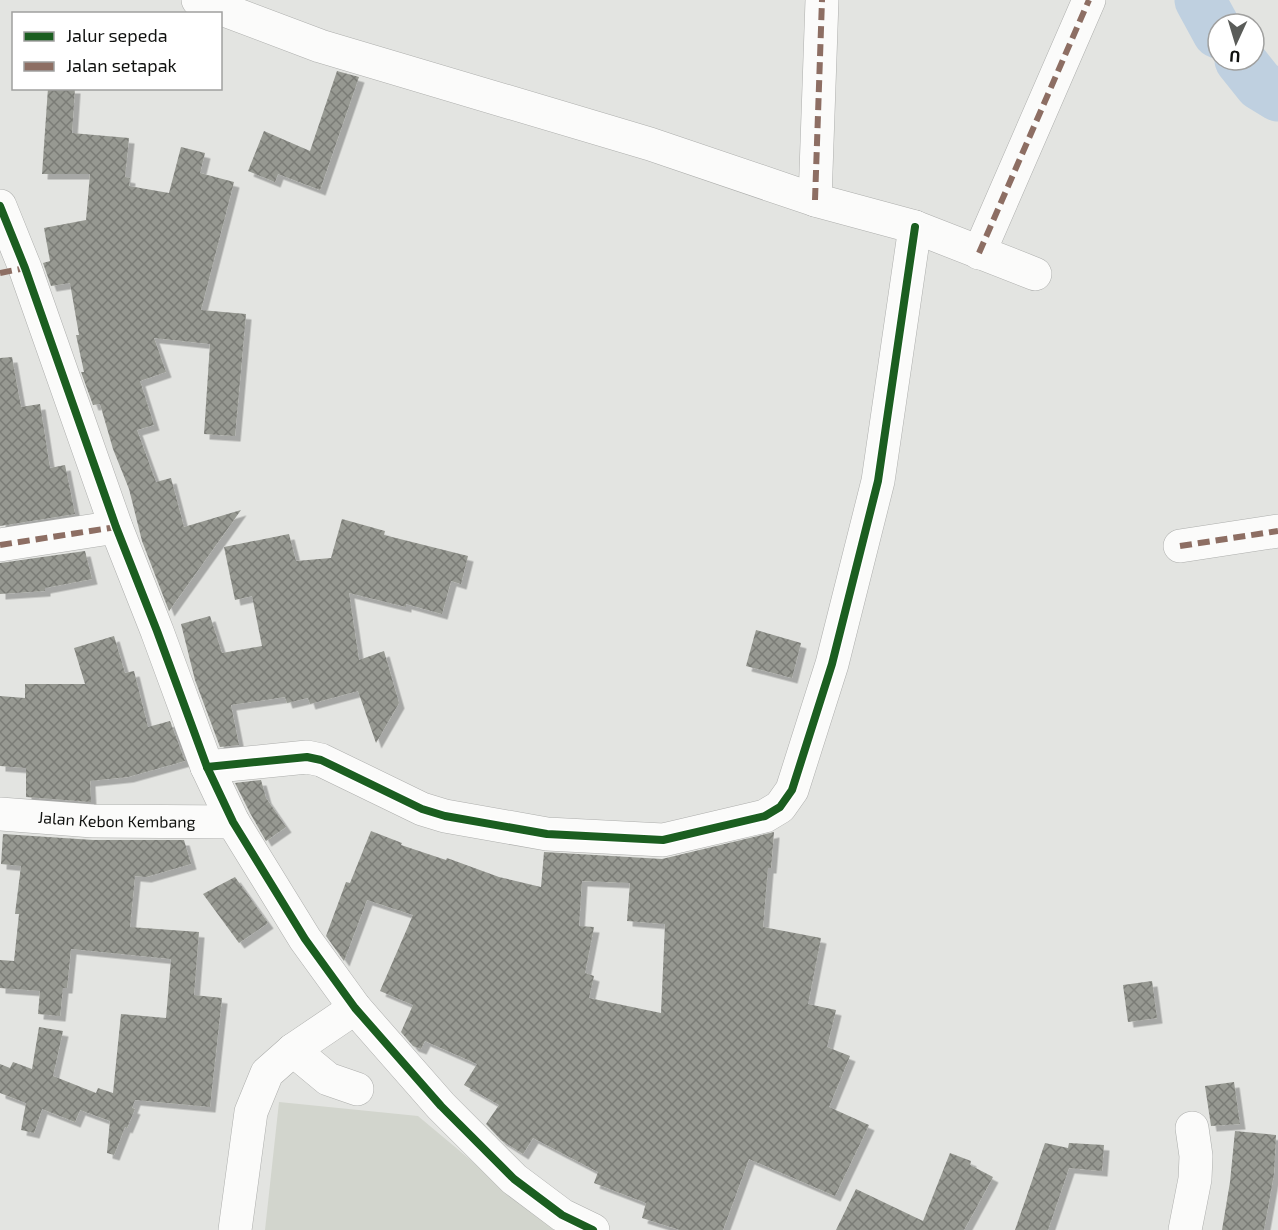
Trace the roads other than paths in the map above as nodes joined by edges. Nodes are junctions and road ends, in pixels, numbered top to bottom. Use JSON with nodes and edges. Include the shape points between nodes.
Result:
{"nodes":[{"id":1,"x":198,"y":0,"type":"edge"},
{"id":2,"x":822,"y":0,"type":"edge"},
{"id":3,"x":1089,"y":0,"type":"edge"},
{"id":4,"x":815,"y":200,"type":"junction"},
{"id":5,"x":0,"y":206,"type":"edge"},
{"id":6,"x":915,"y":227,"type":"junction"},
{"id":7,"x":979,"y":253,"type":"junction"},
{"id":8,"x":12,"y":271,"type":"edge"},
{"id":9,"x":1035,"y":274,"type":"dead end"},
{"id":10,"x":116,"y":527,"type":"junction"},
{"id":11,"x":1278,"y":531,"type":"edge"},
{"id":12,"x":0,"y":545,"type":"edge"},
{"id":13,"x":1180,"y":546,"type":"dead end"},
{"id":14,"x":207,"y":767,"type":"junction"},
{"id":15,"x":0,"y":814,"type":"edge"},
{"id":16,"x":233,"y":822,"type":"junction"},
{"id":17,"x":355,"y":1008,"type":"junction"},
{"id":18,"x":293,"y":1050,"type":"junction"},
{"id":19,"x":357,"y":1089,"type":"dead end"},
{"id":20,"x":1192,"y":1128,"type":"dead end"},
{"id":21,"x":235,"y":1230,"type":"edge"},
{"id":22,"x":593,"y":1230,"type":"edge"},
{"id":23,"x":1185,"y":1230,"type":"edge"}],
"edges":[{"from":1,"to":4,"type":"street","via":[[320,46],[650,144]]},
{"from":2,"to":4,"type":"street"},
{"from":3,"to":7,"type":"street"},
{"from":4,"to":6,"type":"street"},
{"from":5,"to":8,"type":"street"},
{"from":6,"to":7,"type":"street"},
{"from":6,"to":14,"type":"street","via":[[878,482],[832,664],[792,790],[780,807],[765,816],[663,840],[547,834],[422,809],[308,757]]},
{"from":7,"to":9,"type":"street"},
{"from":8,"to":10,"type":"street"},
{"from":10,"to":12,"type":"street"},
{"from":10,"to":14,"type":"street"},
{"from":11,"to":13,"type":"street"},
{"from":14,"to":16,"type":"street"},
{"from":15,"to":16,"type":"street","name":"Jalan Kebon Kembang","via":[[104,822]]},
{"from":16,"to":17,"type":"street","via":[[305,939]]},
{"from":17,"to":18,"type":"street"},
{"from":17,"to":22,"type":"street","via":[[441,1106],[514,1179],[562,1215]]},
{"from":18,"to":19,"type":"street","via":[[328,1079]]},
{"from":18,"to":21,"type":"street","via":[[267,1073],[251,1112]]},
{"from":20,"to":23,"type":"street","via":[[1195,1179]]}]}
